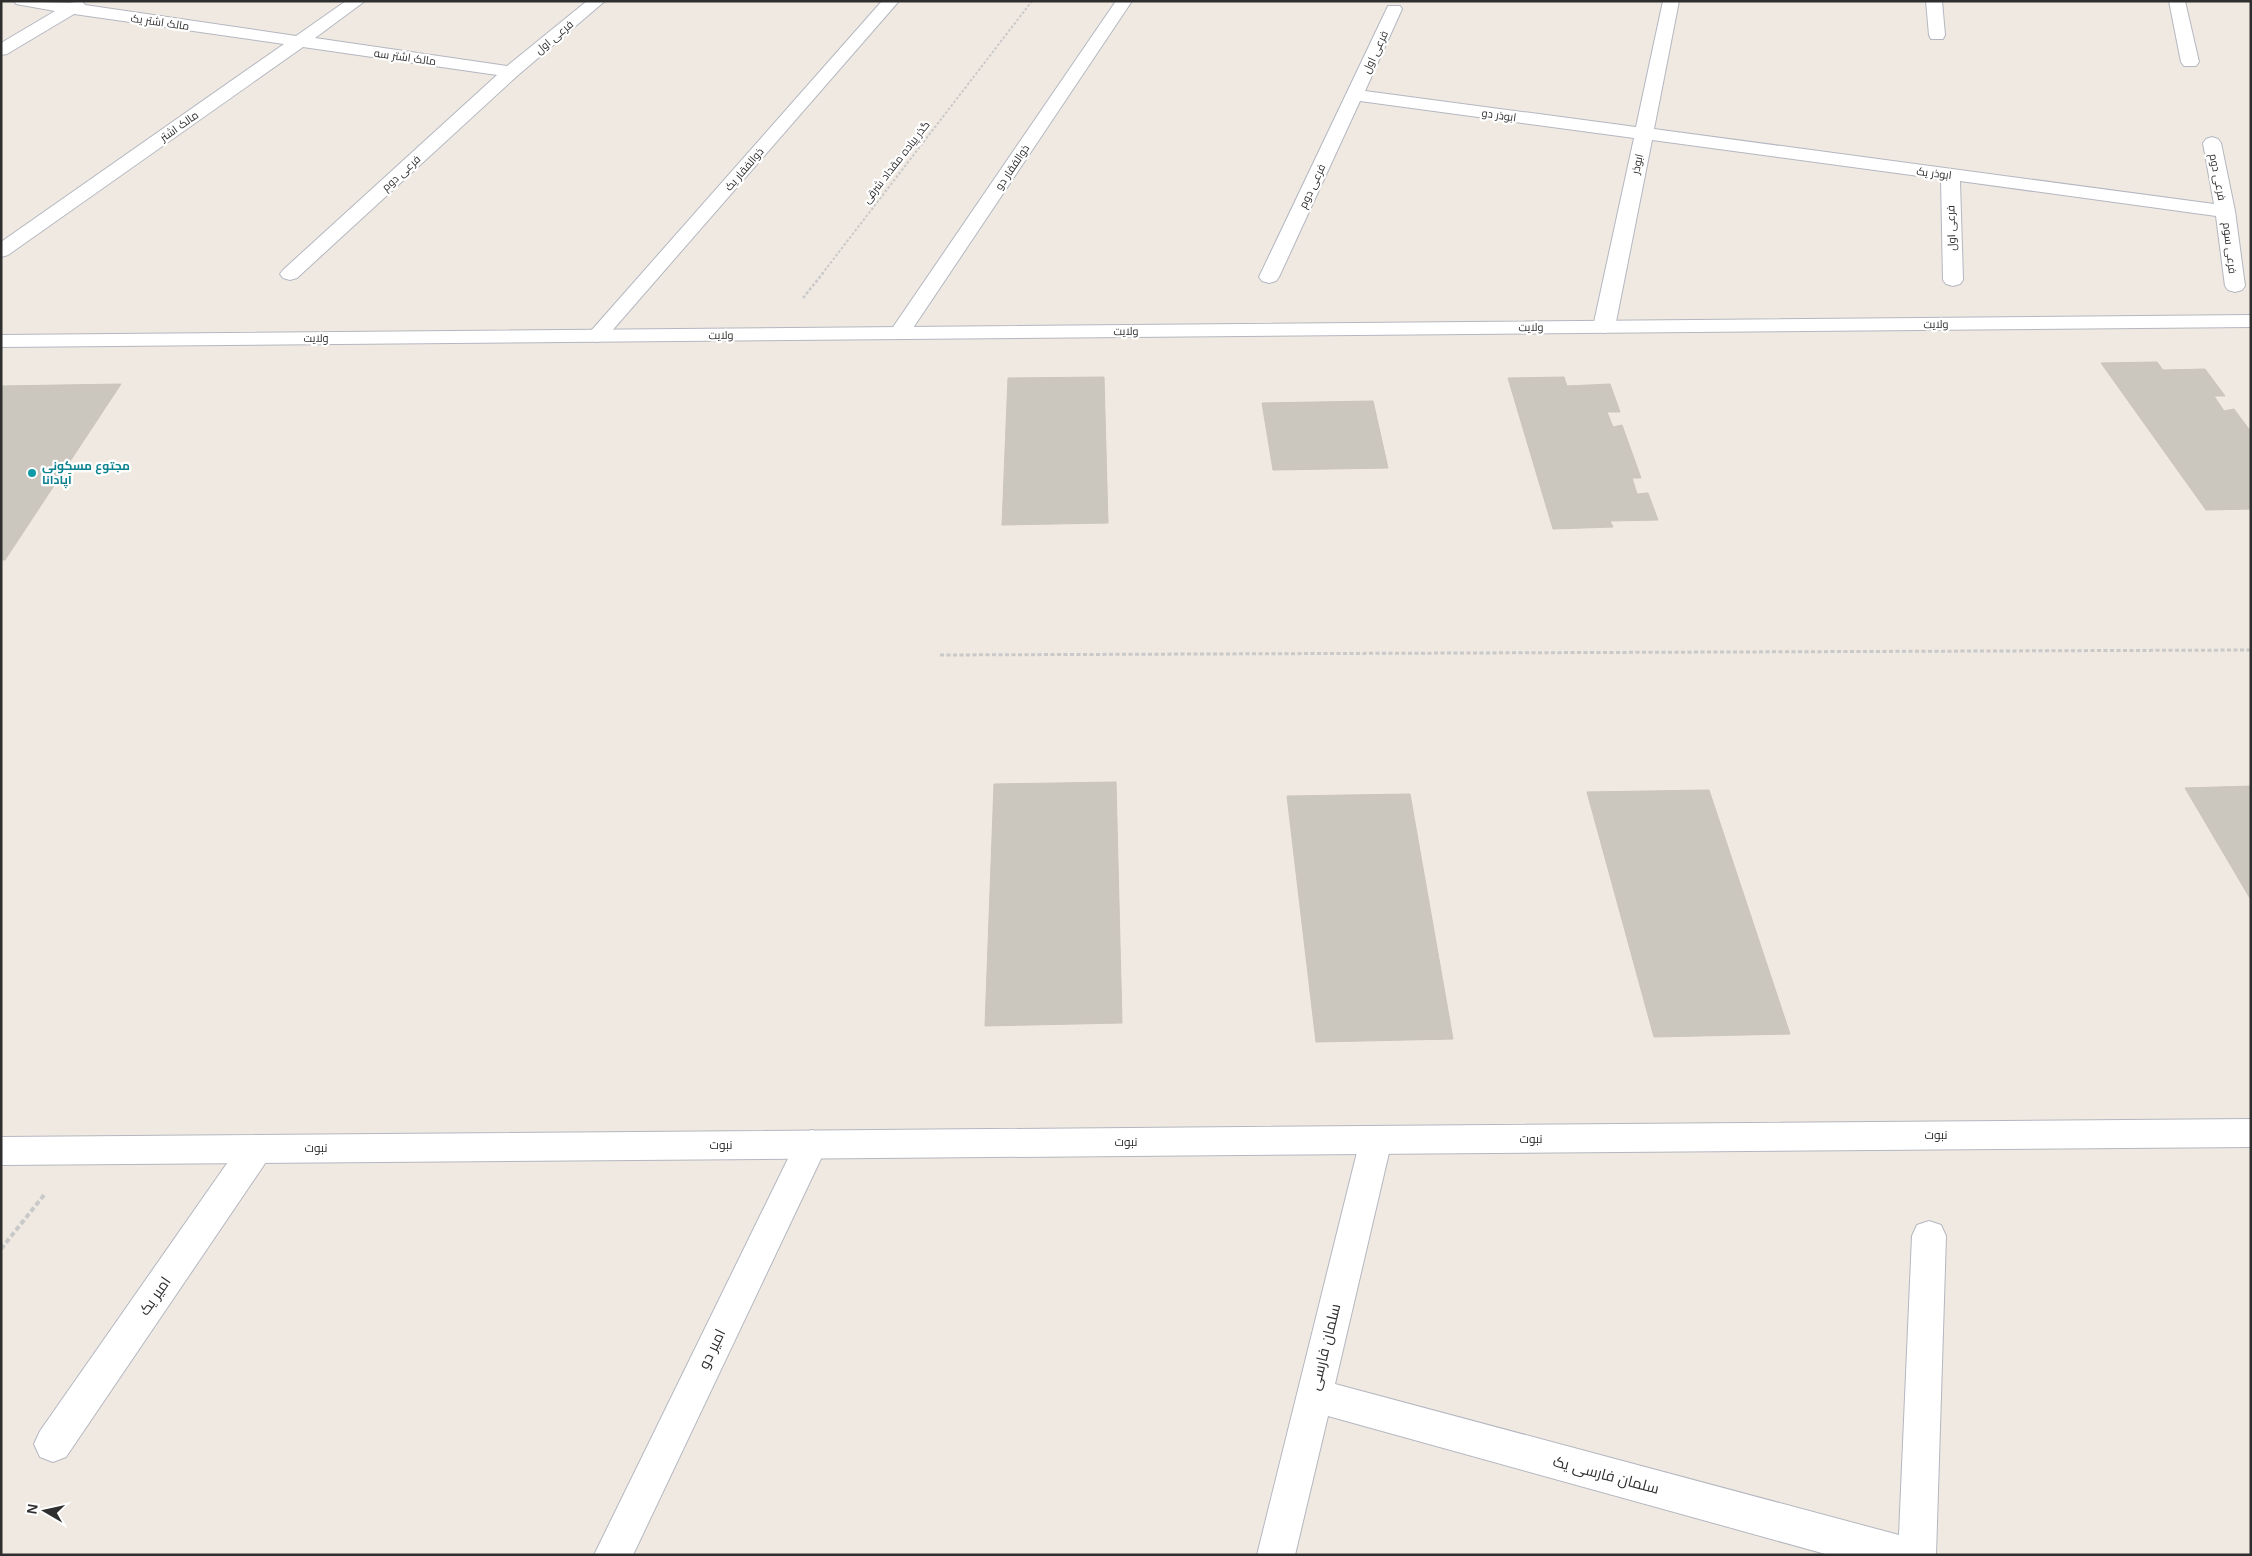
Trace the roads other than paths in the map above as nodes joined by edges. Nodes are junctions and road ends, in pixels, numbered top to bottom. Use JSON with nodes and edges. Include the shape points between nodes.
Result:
{"nodes":[{"id":1,"x":22,"y":1,"type":"edge"},
{"id":2,"x":357,"y":1,"type":"edge"},
{"id":3,"x":596,"y":1,"type":"edge"},
{"id":4,"x":891,"y":1,"type":"edge"},
{"id":5,"x":1124,"y":1,"type":"edge"},
{"id":6,"x":1671,"y":1,"type":"edge"},
{"id":7,"x":1934,"y":1,"type":"edge"},
{"id":8,"x":2177,"y":1,"type":"edge"},
{"id":9,"x":77,"y":5,"type":"edge"},
{"id":10,"x":1394,"y":9,"type":"dead end"},
{"id":11,"x":1937,"y":35,"type":"dead end"},
{"id":12,"x":298,"y":42,"type":"junction"},
{"id":13,"x":1,"y":50,"type":"edge"},
{"id":14,"x":2190,"y":62,"type":"dead end"},
{"id":15,"x":511,"y":72,"type":"junction"},
{"id":16,"x":1355,"y":95,"type":"junction"},
{"id":17,"x":1643,"y":134,"type":"junction"},
{"id":18,"x":2212,"y":142,"type":"dead end"},
{"id":19,"x":1950,"y":175,"type":"junction"},
{"id":20,"x":2225,"y":211,"type":"junction"},
{"id":21,"x":1,"y":251,"type":"edge"},
{"id":22,"x":290,"y":274,"type":"dead end"},
{"id":23,"x":1269,"y":277,"type":"dead end"},
{"id":24,"x":1953,"y":280,"type":"dead end"},
{"id":25,"x":2235,"y":286,"type":"dead end"},
{"id":26,"x":2251,"y":321,"type":"edge"},
{"id":27,"x":1604,"y":327,"type":"junction"},
{"id":28,"x":900,"y":333,"type":"junction"},
{"id":29,"x":597,"y":336,"type":"junction"},
{"id":30,"x":1,"y":341,"type":"edge"},
{"id":31,"x":2251,"y":1133,"type":"edge"},
{"id":32,"x":1376,"y":1140,"type":"junction"},
{"id":33,"x":812,"y":1144,"type":"junction"},
{"id":34,"x":256,"y":1149,"type":"junction"},
{"id":35,"x":1,"y":1150,"type":"edge"},
{"id":36,"x":1929,"y":1236,"type":"dead end"},
{"id":37,"x":1313,"y":1395,"type":"junction"},
{"id":38,"x":53,"y":1444,"type":"dead end"},
{"id":39,"x":613,"y":1555,"type":"edge"},
{"id":40,"x":1276,"y":1555,"type":"edge"},
{"id":41,"x":1900,"y":1555,"type":"edge"},
{"id":42,"x":1917,"y":1555,"type":"edge"}],
"edges":[{"from":1,"to":9,"type":"street","name":"مالک اشتر یک"},
{"from":2,"to":12,"type":"street","name":"مالک اشتر"},
{"from":3,"to":15,"type":"street","name":"فرعی اول"},
{"from":4,"to":29,"type":"street","name":"ذوالفقار یک"},
{"from":5,"to":28,"type":"street","name":"ذوالفقار دو"},
{"from":6,"to":17,"type":"street","name":"ابوذر"},
{"from":7,"to":11,"type":"street"},
{"from":8,"to":14,"type":"street"},
{"from":9,"to":12,"type":"street","name":"مالک اشتر یک"},
{"from":9,"to":13,"type":"street"},
{"from":10,"to":16,"type":"street","name":"فرعی اول"},
{"from":12,"to":15,"type":"street","name":"مالک اشتر سه"},
{"from":12,"to":21,"type":"street","name":"مالک اشتر"},
{"from":15,"to":22,"type":"street","name":"فرعی دوم"},
{"from":16,"to":17,"type":"street","name":"ابوذر دو"},
{"from":16,"to":23,"type":"street","name":"فرعی دوم"},
{"from":17,"to":19,"type":"street","name":"ابوذر یک"},
{"from":17,"to":27,"type":"street","name":"ابوذر"},
{"from":18,"to":20,"type":"street","name":"فرعی دوم"},
{"from":19,"to":20,"type":"street","name":"ابوذر یک"},
{"from":19,"to":24,"type":"street","name":"فرعی اول"},
{"from":20,"to":25,"type":"street","name":"فرعی سوم"},
{"from":26,"to":27,"type":"street","name":"ولایت"},
{"from":27,"to":28,"type":"street","name":"ولایت"},
{"from":28,"to":29,"type":"street","name":"ولایت"},
{"from":29,"to":30,"type":"street","name":"ولایت"},
{"from":31,"to":32,"type":"street","name":"نبوت"},
{"from":32,"to":33,"type":"street","name":"نبوت"},
{"from":32,"to":37,"type":"street","name":"سلمان فارسی"},
{"from":33,"to":34,"type":"street","name":"نبوت"},
{"from":33,"to":39,"type":"street","name":"امیر دو"},
{"from":34,"to":35,"type":"street","name":"نبوت"},
{"from":34,"to":38,"type":"street","name":"امیر یک"},
{"from":36,"to":42,"type":"street"},
{"from":37,"to":40,"type":"street","name":"سلمان فارسی"},
{"from":37,"to":41,"type":"street","name":"سلمان فارسی یک"}]}
